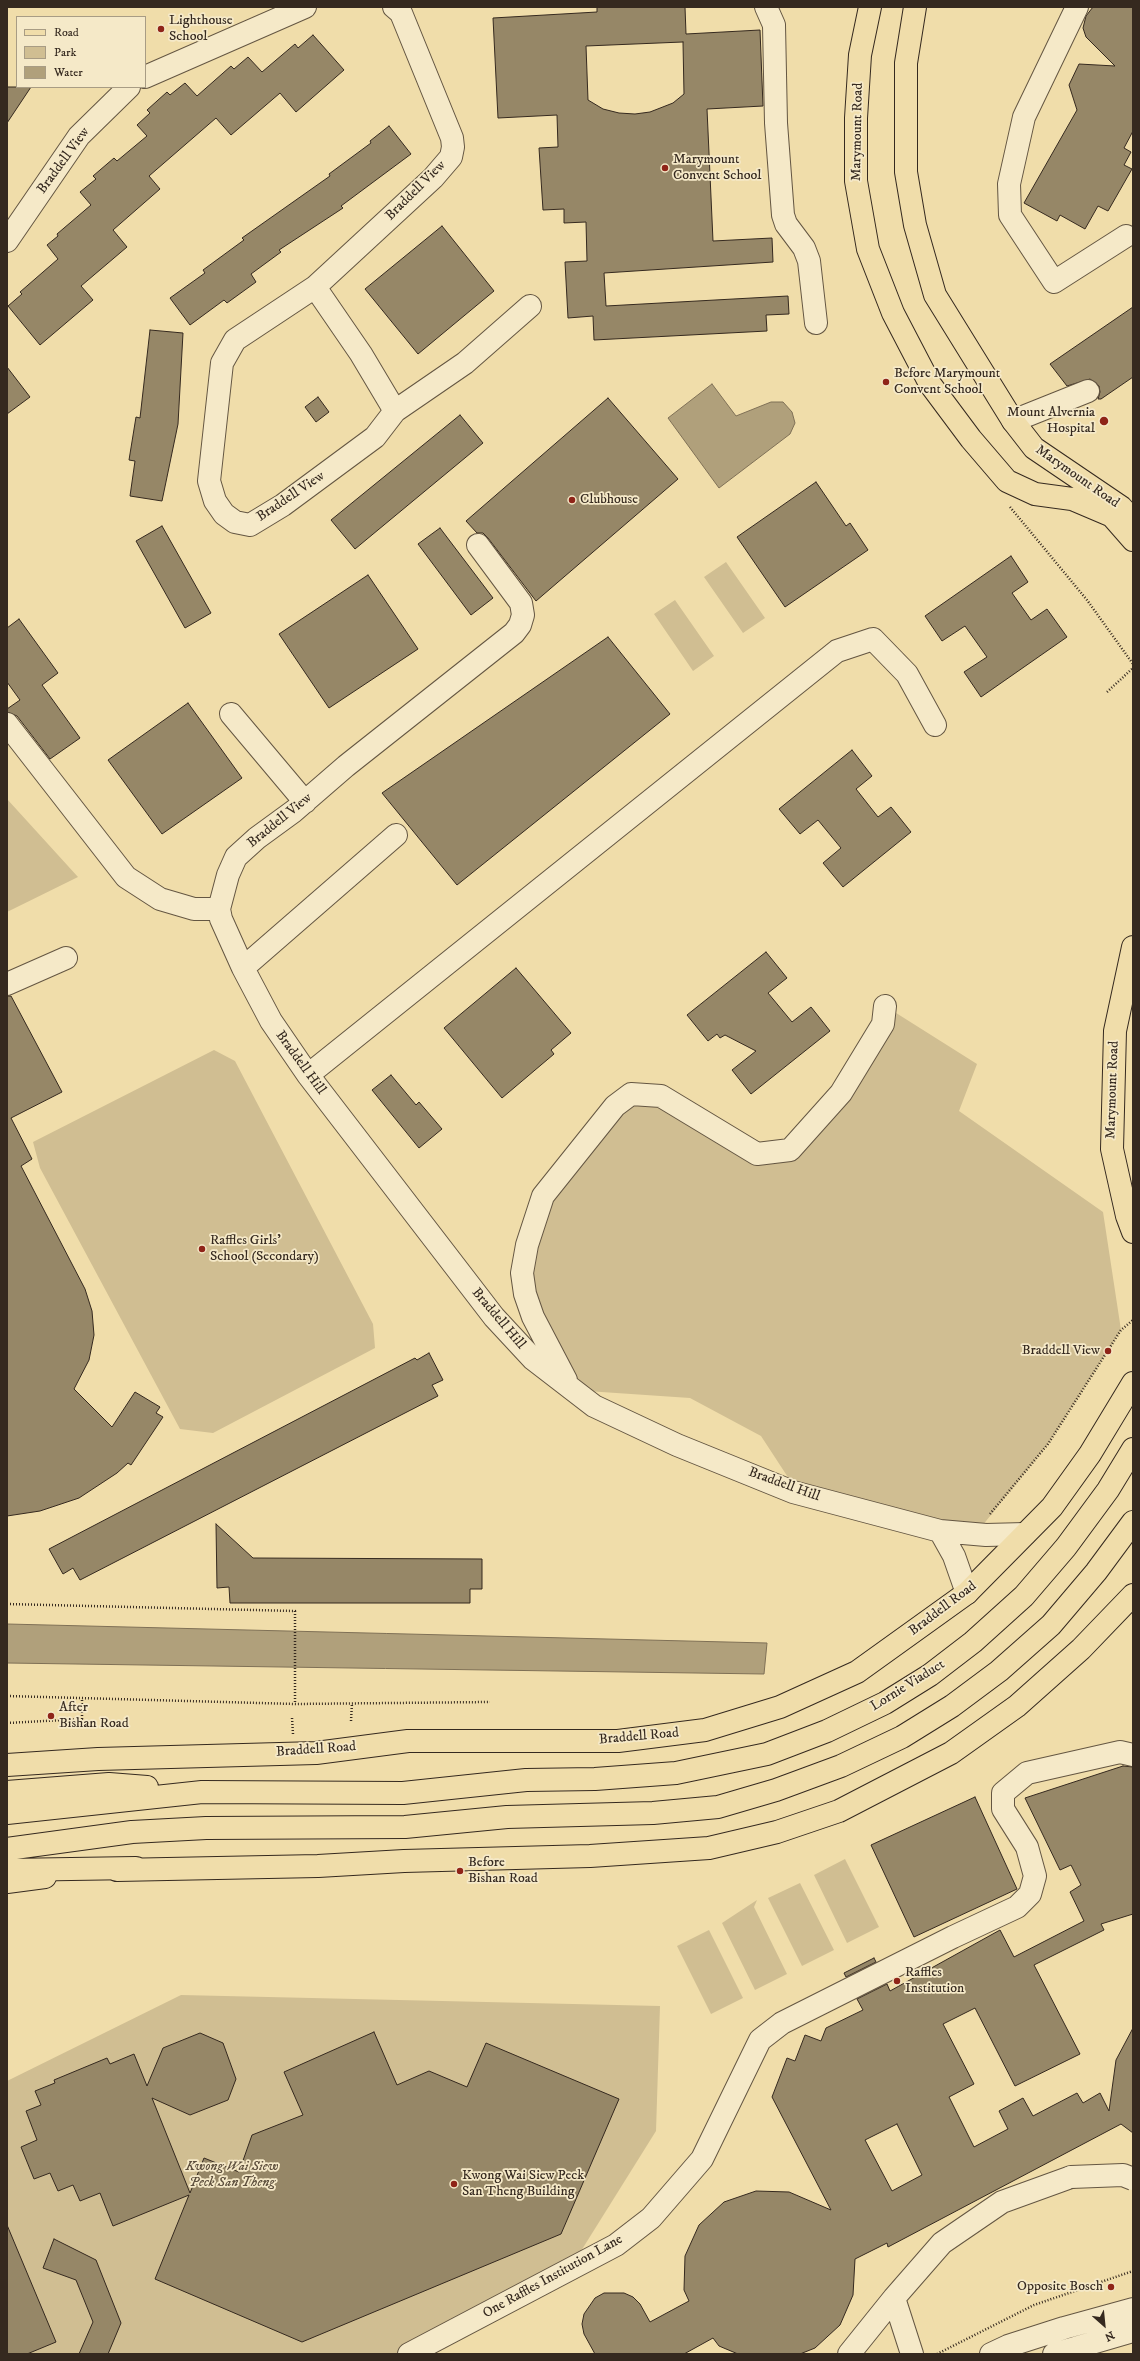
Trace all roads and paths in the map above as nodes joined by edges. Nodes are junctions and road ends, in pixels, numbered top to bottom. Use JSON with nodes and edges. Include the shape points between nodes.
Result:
{"nodes":[{"id":1,"x":305,"y":7,"type":"edge"},
{"id":2,"x":394,"y":7,"type":"edge"},
{"id":3,"x":766,"y":7,"type":"edge"},
{"id":4,"x":870,"y":7,"type":"edge"},
{"id":5,"x":915,"y":7,"type":"edge"},
{"id":6,"x":1077,"y":7,"type":"edge"},
{"id":7,"x":146,"y":77,"type":"edge"},
{"id":8,"x":128,"y":88,"type":"edge"},
{"id":9,"x":1126,"y":236,"type":"dead end"},
{"id":10,"x":7,"y":241,"type":"edge"},
{"id":11,"x":315,"y":287,"type":"junction"},
{"id":12,"x":530,"y":306,"type":"dead end"},
{"id":13,"x":816,"y":323,"type":"dead end"},
{"id":14,"x":1088,"y":391,"type":"dead end"},
{"id":15,"x":395,"y":411,"type":"junction"},
{"id":16,"x":1013,"y":421,"type":"junction"},
{"id":17,"x":1133,"y":520,"type":"edge"},
{"id":18,"x":1133,"y":540,"type":"edge"},
{"id":19,"x":478,"y":545,"type":"dead end"},
{"id":20,"x":1133,"y":668,"type":"edge"},
{"id":21,"x":1107,"y":692,"type":"dead end"},
{"id":22,"x":231,"y":714,"type":"dead end"},
{"id":23,"x":7,"y":724,"type":"edge"},
{"id":24,"x":935,"y":725,"type":"dead end"},
{"id":25,"x":305,"y":802,"type":"junction"},
{"id":26,"x":396,"y":835,"type":"dead end"},
{"id":27,"x":219,"y":908,"type":"junction"},
{"id":28,"x":1133,"y":947,"type":"edge"},
{"id":29,"x":66,"y":958,"type":"dead end"},
{"id":30,"x":243,"y":968,"type":"junction"},
{"id":31,"x":7,"y":984,"type":"edge"},
{"id":32,"x":884,"y":1006,"type":"dead end"},
{"id":33,"x":308,"y":1075,"type":"junction"},
{"id":34,"x":1133,"y":1232,"type":"edge"},
{"id":35,"x":1133,"y":1320,"type":"edge"},
{"id":36,"x":1133,"y":1383,"type":"edge"},
{"id":37,"x":571,"y":1390,"type":"junction"},
{"id":38,"x":1133,"y":1449,"type":"edge"},
{"id":39,"x":1133,"y":1522,"type":"edge"},
{"id":40,"x":940,"y":1531,"type":"junction"},
{"id":41,"x":978,"y":1534,"type":"junction"},
{"id":42,"x":1025,"y":1534,"type":"junction"},
{"id":43,"x":967,"y":1593,"type":"junction"},
{"id":44,"x":1133,"y":1595,"type":"edge"},
{"id":45,"x":7,"y":1604,"type":"edge"},
{"id":46,"x":7,"y":1696,"type":"edge"},
{"id":47,"x":82,"y":1698,"type":"junction"},
{"id":48,"x":490,"y":1702,"type":"dead end"},
{"id":49,"x":352,"y":1703,"type":"junction"},
{"id":50,"x":295,"y":1704,"type":"junction"},
{"id":51,"x":351,"y":1721,"type":"dead end"},
{"id":52,"x":7,"y":1723,"type":"edge"},
{"id":53,"x":1133,"y":1754,"type":"edge"},
{"id":54,"x":7,"y":1765,"type":"edge"},
{"id":55,"x":7,"y":1792,"type":"edge"},
{"id":56,"x":202,"y":1792,"type":"junction"},
{"id":57,"x":7,"y":1813,"type":"edge"},
{"id":58,"x":7,"y":1849,"type":"edge"},
{"id":59,"x":136,"y":1868,"type":"junction"},
{"id":60,"x":7,"y":1870,"type":"edge"},
{"id":61,"x":7,"y":1882,"type":"edge"},
{"id":62,"x":1133,"y":2179,"type":"edge"},
{"id":63,"x":1133,"y":2271,"type":"edge"},
{"id":64,"x":894,"y":2298,"type":"junction"},
{"id":65,"x":1133,"y":2309,"type":"edge"},
{"id":66,"x":1133,"y":2332,"type":"edge"},
{"id":67,"x":409,"y":2354,"type":"edge"},
{"id":68,"x":849,"y":2354,"type":"edge"},
{"id":69,"x":912,"y":2354,"type":"edge"},
{"id":70,"x":937,"y":2354,"type":"edge"},
{"id":71,"x":991,"y":2354,"type":"edge"},
{"id":72,"x":1054,"y":2354,"type":"edge"}],
"edges":[{"from":1,"to":7,"type":"street"},
{"from":2,"to":11,"type":"street","name":"Braddell View","via":[[400,12],[452,138],[451,157],[433,178]]},
{"from":3,"to":13,"type":"street","via":[[775,29],[776,123],[783,215],[786,224],[804,248],[809,261]]},
{"from":4,"to":18,"type":"main road","name":"Marymount Road","via":[[860,55],[856,181],[868,249],[893,313],[930,384],[1007,481],[1035,494],[1072,499],[1112,516]]},
{"from":5,"to":16,"type":"main road","name":"Marymount Road","via":[[906,63],[904,118],[906,172],[915,225],[935,295]]},
{"from":6,"to":9,"type":"street","via":[[1024,117],[1009,184],[1010,215],[1054,282]]},
{"from":8,"to":10,"type":"street","name":"Braddell View","via":[[79,136]]},
{"from":11,"to":15,"type":"street","via":[[361,354]]},
{"from":11,"to":15,"type":"street","name":"Braddell View","via":[[235,340],[222,363],[209,481],[215,501],[224,514],[234,522],[250,525],[283,505],[375,437]]},
{"from":12,"to":15,"type":"street","name":"Braddell View","via":[[465,363]]},
{"from":14,"to":16,"type":"street"},
{"from":16,"to":17,"type":"main road","name":"Marymount Road","via":[[1034,448],[1121,507]]},
{"from":19,"to":25,"type":"street","name":"Braddell View","via":[[521,603],[523,615],[520,625],[514,633],[346,766]]},
{"from":20,"to":21,"type":"path"},
{"from":22,"to":25,"type":"street"},
{"from":23,"to":27,"type":"street","via":[[126,877],[160,898],[194,909]]},
{"from":24,"to":33,"type":"street","via":[[907,674],[873,639],[837,651]]},
{"from":25,"to":27,"type":"street","name":"Braddell View","via":[[236,857]]},
{"from":26,"to":30,"type":"street"},
{"from":27,"to":30,"type":"street","name":"Braddell Hill"},
{"from":28,"to":34,"type":"main road","name":"Marymount Road","via":[[1115,1031],[1112,1149]]},
{"from":29,"to":31,"type":"street"},
{"from":30,"to":33,"type":"street","name":"Braddell Hill","via":[[271,1021]]},
{"from":32,"to":37,"type":"street","via":[[883,1024],[841,1093],[790,1150],[757,1154],[661,1096],[631,1094],[614,1106],[543,1196],[527,1245],[522,1273],[525,1294],[533,1317]]},
{"from":33,"to":37,"type":"street","name":"Braddell Hill","via":[[494,1317],[533,1359]]},
{"from":35,"to":41,"type":"path","via":[[1121,1330],[1048,1444],[985,1521]]},
{"from":36,"to":42,"type":"main road","name":"Braddell Road","via":[[1090,1454],[1052,1507]]},
{"from":37,"to":40,"type":"street","name":"Braddell Hill","via":[[594,1406],[654,1435],[793,1492]]},
{"from":38,"to":56,"type":"main road","name":"Lornie Viaduct","via":[[1108,1490],[1066,1547],[1024,1596],[973,1642],[930,1675],[884,1703],[827,1731],[767,1754],[676,1773],[595,1779],[526,1780],[403,1793]]},
{"from":39,"to":58,"type":"main road","via":[[1096,1572],[1051,1625],[999,1671],[952,1706],[902,1737],[841,1766],[776,1790],[718,1807],[507,1817],[406,1827],[206,1828],[132,1832]]},
{"from":40,"to":41,"type":"street","name":"Braddell Hill"},
{"from":40,"to":43,"type":"street","via":[[954,1556]]},
{"from":41,"to":42,"type":"street","name":"Braddell Hill"},
{"from":42,"to":43,"type":"main road","name":"Braddell Road"},
{"from":43,"to":54,"type":"main road","name":"Braddell Road","via":[[857,1672],[780,1707],[705,1730],[618,1741],[408,1741],[316,1753],[106,1759]]},
{"from":44,"to":59,"type":"main road","via":[[1081,1649],[1023,1701],[951,1753],[839,1811],[777,1832],[709,1848],[590,1856],[318,1866]]},
{"from":45,"to":50,"type":"path","via":[[295,1612]]},
{"from":46,"to":47,"type":"path"},
{"from":47,"to":50,"type":"path"},
{"from":47,"to":52,"type":"path","via":[[82,1719]]},
{"from":48,"to":49,"type":"path"},
{"from":49,"to":50,"type":"path"},
{"from":49,"to":51,"type":"path"},
{"from":53,"to":67,"type":"street","name":"One Raffles Institution Lane","via":[[1120,1752],[1027,1773],[1003,1793],[1003,1808],[1027,1848],[1035,1876],[1030,1894],[1018,1907],[782,2023],[760,2040],[702,2159],[651,2218],[616,2245]]},
{"from":55,"to":56,"type":"main road","via":[[109,1784]]},
{"from":56,"to":57,"type":"main road"},
{"from":59,"to":60,"type":"main road"},
{"from":59,"to":61,"type":"main road"},
{"from":62,"to":64,"type":"street","bridge":true,"via":[[1123,2175],[1071,2177],[1002,2202],[942,2244]]},
{"from":63,"to":70,"type":"path","via":[[1034,2305]]},
{"from":64,"to":68,"type":"street"},
{"from":64,"to":69,"type":"street"},
{"from":65,"to":71,"type":"street","via":[[1064,2328]]},
{"from":66,"to":72,"type":"street"}]}
